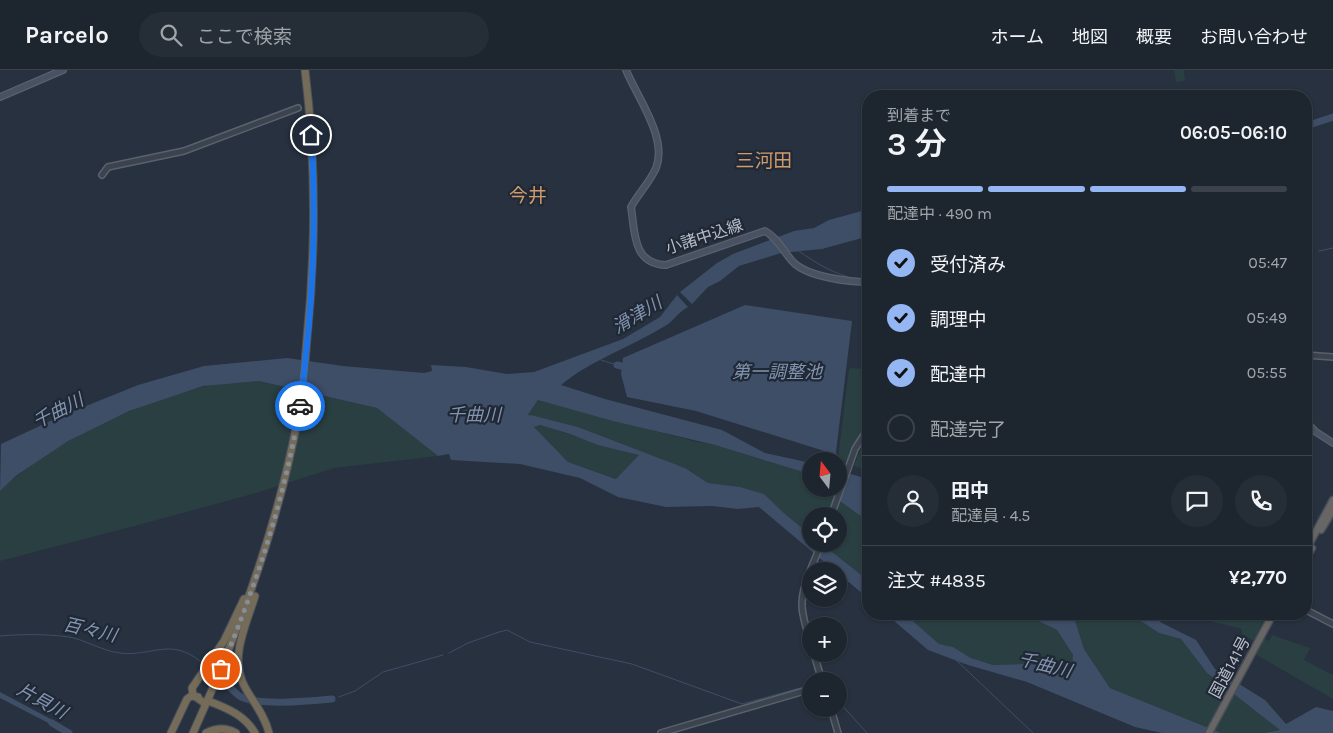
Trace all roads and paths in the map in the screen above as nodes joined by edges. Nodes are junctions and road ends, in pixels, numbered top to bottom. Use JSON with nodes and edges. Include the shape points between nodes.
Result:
{"nodes":[{"id":1,"x":63,"y":70,"type":"edge"},
{"id":2,"x":305,"y":70,"type":"edge"},
{"id":3,"x":626,"y":70,"type":"edge"},
{"id":4,"x":0,"y":97,"type":"edge"},
{"id":5,"x":298,"y":108,"type":"dead end"},
{"id":6,"x":102,"y":175,"type":"dead end"},
{"id":7,"x":862,"y":282,"type":"edge"},
{"id":8,"x":1312,"y":355,"type":"edge"},
{"id":9,"x":1333,"y":357,"type":"edge"},
{"id":10,"x":1312,"y":428,"type":"edge"},
{"id":11,"x":862,"y":438,"type":"edge"},
{"id":12,"x":1333,"y":442,"type":"edge"},
{"id":13,"x":1333,"y":500,"type":"edge"},
{"id":14,"x":834,"y":507,"type":"edge"},
{"id":15,"x":1333,"y":510,"type":"edge"},
{"id":16,"x":1312,"y":539,"type":"edge"},
{"id":17,"x":1312,"y":547,"type":"edge"},
{"id":18,"x":818,"y":552,"type":"edge"},
{"id":19,"x":264,"y":555,"type":"junction"},
{"id":20,"x":1312,"y":613,"type":"edge"},
{"id":21,"x":804,"y":617,"type":"edge"},
{"id":22,"x":1270,"y":620,"type":"edge"},
{"id":23,"x":1333,"y":624,"type":"edge"},
{"id":24,"x":802,"y":692,"type":"edge"},
{"id":25,"x":194,"y":696,"type":"junction"},
{"id":26,"x":833,"y":717,"type":"edge"},
{"id":27,"x":171,"y":733,"type":"edge"},
{"id":28,"x":193,"y":733,"type":"edge"},
{"id":29,"x":206,"y":733,"type":"edge"},
{"id":30,"x":236,"y":733,"type":"edge"},
{"id":31,"x":253,"y":733,"type":"edge"},
{"id":32,"x":269,"y":733,"type":"edge"},
{"id":33,"x":661,"y":733,"type":"edge"},
{"id":34,"x":838,"y":733,"type":"edge"},
{"id":35,"x":1209,"y":733,"type":"edge"}],
"edges":[{"from":1,"to":4,"type":"main road"},
{"from":2,"to":19,"type":"highway","via":[[314,214],[304,381]]},
{"from":3,"to":7,"type":"main road","name":"小諸中込線","via":[[658,146],[655,170],[631,207],[636,243],[642,254],[653,262],[666,264],[762,232],[768,233],[795,264],[847,281]]},
{"from":5,"to":6,"type":"street","via":[[184,151],[108,168]]},
{"from":8,"to":9,"type":"street"},
{"from":10,"to":12,"type":"main road"},
{"from":11,"to":14,"type":"street"},
{"from":13,"to":16,"type":"highway"},
{"from":15,"to":17,"type":"highway"},
{"from":18,"to":21,"type":"street","via":[[804,591]]},
{"from":19,"to":25,"type":"highway","via":[[229,632],[192,688]]},
{"from":19,"to":28,"type":"highway","via":[[242,619]]},
{"from":19,"to":32,"type":"highway","via":[[238,653],[240,674]]},
{"from":20,"to":23,"type":"street"},
{"from":22,"to":35,"type":"highway","name":"国道141号"},
{"from":24,"to":33,"type":"street"},
{"from":25,"to":27,"type":"highway","via":[[185,701]]},
{"from":25,"to":31,"type":"highway","via":[[234,716]]},
{"from":26,"to":34,"type":"street"},
{"from":29,"to":30,"type":"highway","via":[[223,728]]}]}
